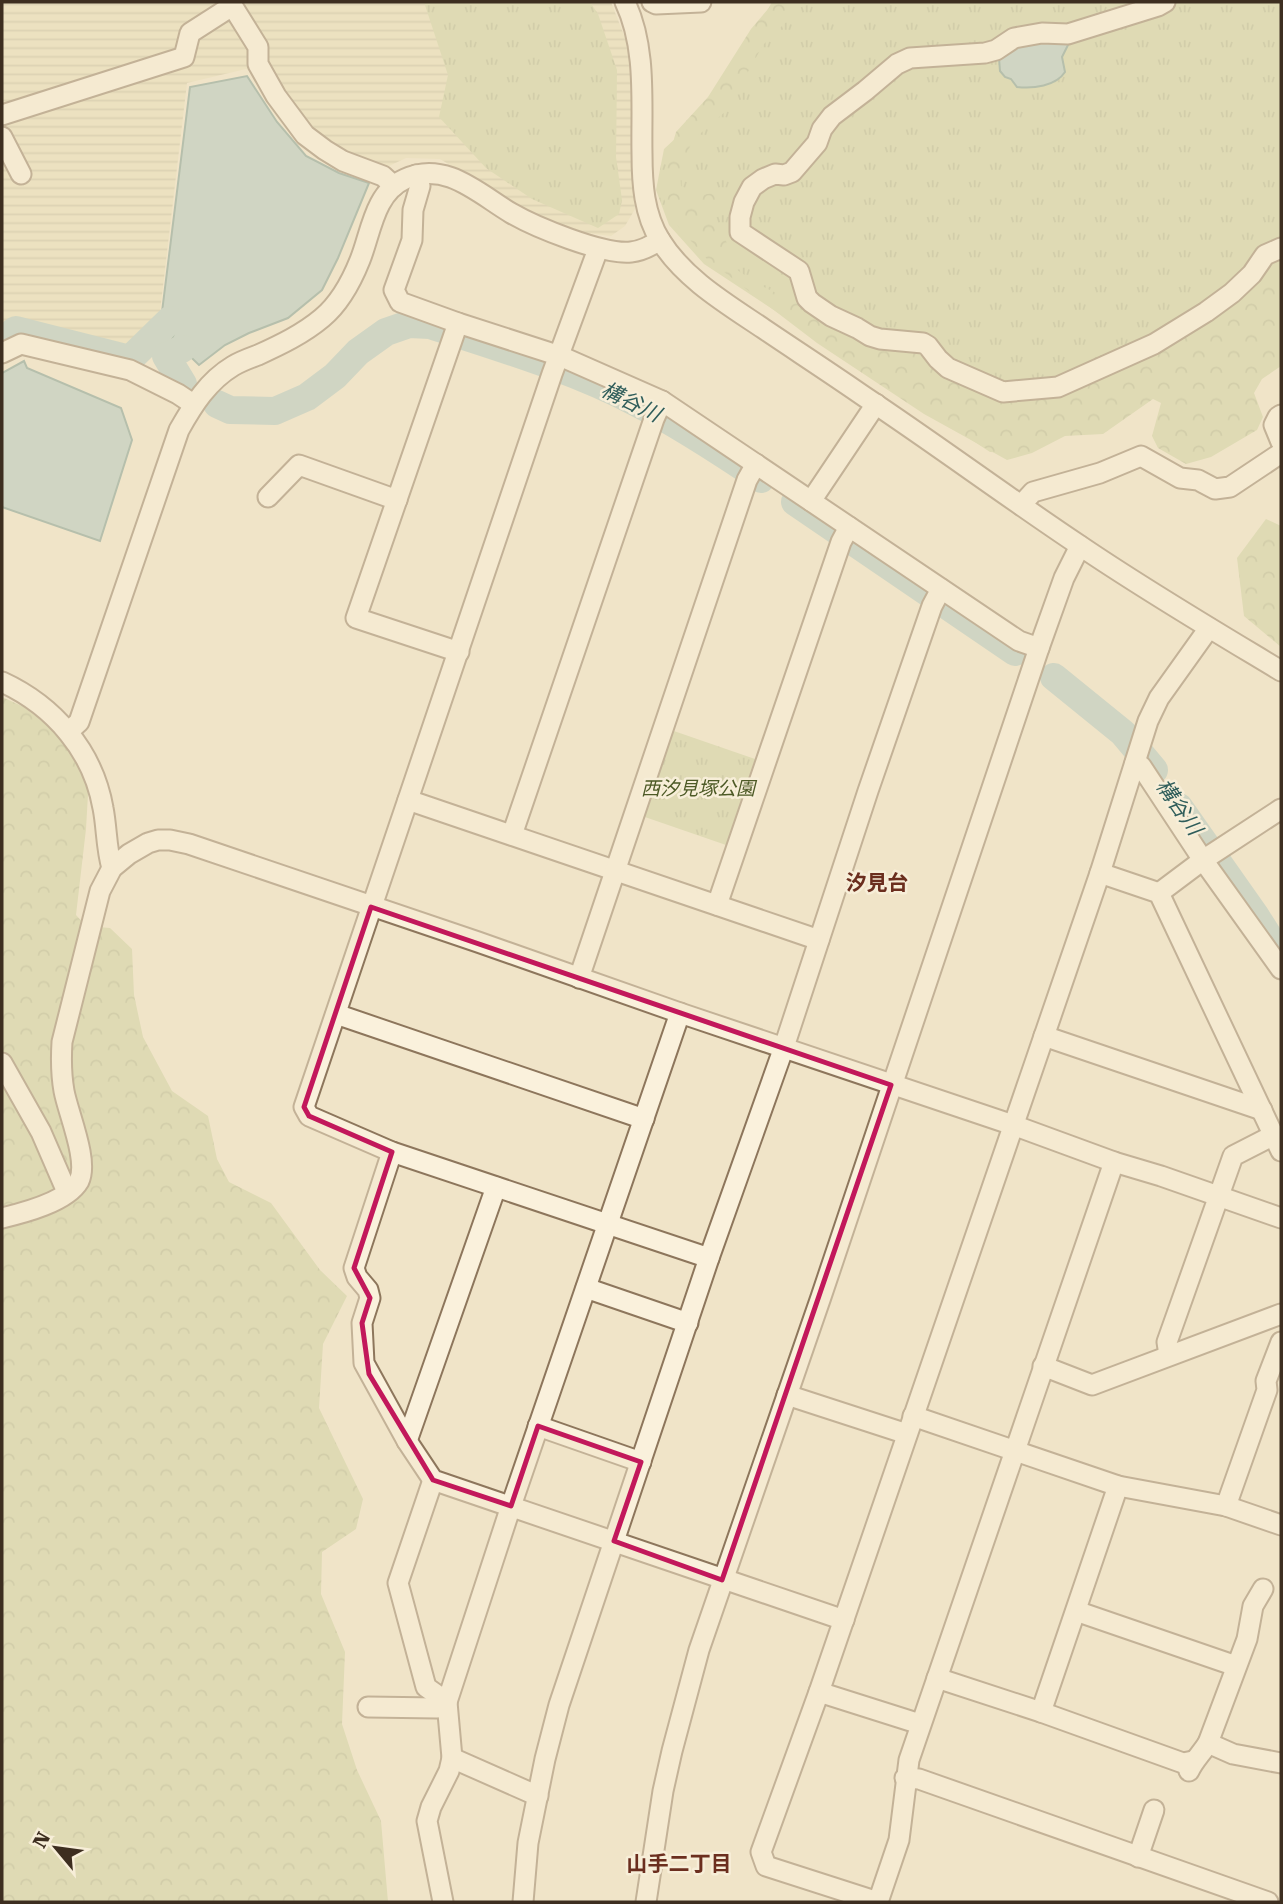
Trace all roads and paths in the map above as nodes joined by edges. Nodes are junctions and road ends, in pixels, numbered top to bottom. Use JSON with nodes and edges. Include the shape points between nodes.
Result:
{"nodes":[{"id":1,"x":652,"y":2,"type":"edge"},
{"id":2,"x":702,"y":2,"type":"edge"},
{"id":3,"x":1165,"y":2,"type":"edge"},
{"id":4,"x":231,"y":4,"type":"edge"},
{"id":5,"x":627,"y":6,"type":"edge"},
{"id":6,"x":2,"y":115,"type":"edge"},
{"id":7,"x":2,"y":137,"type":"edge"},
{"id":8,"x":21,"y":174,"type":"dead end"},
{"id":9,"x":416,"y":175,"type":"junction"},
{"id":10,"x":394,"y":186,"type":"junction"},
{"id":11,"x":660,"y":240,"type":"junction"},
{"id":12,"x":1281,"y":248,"type":"edge"},
{"id":13,"x":598,"y":249,"type":"junction"},
{"id":14,"x":455,"y":331,"type":"junction"},
{"id":15,"x":2,"y":353,"type":"edge"},
{"id":16,"x":556,"y":364,"type":"junction"},
{"id":17,"x":193,"y":404,"type":"junction"},
{"id":18,"x":876,"y":404,"type":"junction"},
{"id":19,"x":658,"y":409,"type":"junction"},
{"id":20,"x":1281,"y":415,"type":"edge"},
{"id":21,"x":1281,"y":442,"type":"edge"},
{"id":22,"x":1281,"y":453,"type":"edge"},
{"id":23,"x":752,"y":471,"type":"junction"},
{"id":24,"x":268,"y":497,"type":"dead end"},
{"id":25,"x":397,"y":500,"type":"junction"},
{"id":26,"x":811,"y":501,"type":"junction"},
{"id":27,"x":1021,"y":505,"type":"junction"},
{"id":28,"x":845,"y":533,"type":"junction"},
{"id":29,"x":1080,"y":546,"type":"junction"},
{"id":30,"x":937,"y":596,"type":"junction"},
{"id":31,"x":1209,"y":628,"type":"junction"},
{"id":32,"x":1039,"y":648,"type":"junction"},
{"id":33,"x":459,"y":652,"type":"junction"},
{"id":34,"x":1281,"y":671,"type":"edge"},
{"id":35,"x":2,"y":682,"type":"edge"},
{"id":36,"x":68,"y":732,"type":"junction"},
{"id":37,"x":1137,"y":753,"type":"junction"},
{"id":38,"x":408,"y":800,"type":"junction"},
{"id":39,"x":1281,"y":809,"type":"edge"},
{"id":40,"x":512,"y":835,"type":"junction"},
{"id":41,"x":1209,"y":856,"type":"junction"},
{"id":42,"x":112,"y":867,"type":"junction"},
{"id":43,"x":615,"y":870,"type":"junction"},
{"id":44,"x":1100,"y":873,"type":"junction"},
{"id":45,"x":1159,"y":893,"type":"junction"},
{"id":46,"x":716,"y":905,"type":"junction"},
{"id":47,"x":371,"y":907,"type":"junction"},
{"id":48,"x":820,"y":940,"type":"junction"},
{"id":49,"x":1281,"y":970,"type":"edge"},
{"id":50,"x":579,"y":978,"type":"junction"},
{"id":51,"x":680,"y":1013,"type":"junction"},
{"id":52,"x":336,"y":1014,"type":"junction"},
{"id":53,"x":1044,"y":1036,"type":"junction"},
{"id":54,"x":784,"y":1047,"type":"junction"},
{"id":55,"x":2,"y":1063,"type":"edge"},
{"id":56,"x":891,"y":1085,"type":"junction"},
{"id":57,"x":1262,"y":1110,"type":"junction"},
{"id":58,"x":644,"y":1119,"type":"junction"},
{"id":59,"x":1013,"y":1125,"type":"junction"},
{"id":60,"x":1277,"y":1143,"type":"edge"},
{"id":61,"x":392,"y":1152,"type":"junction"},
{"id":62,"x":1114,"y":1162,"type":"junction"},
{"id":63,"x":496,"y":1187,"type":"junction"},
{"id":64,"x":67,"y":1192,"type":"junction"},
{"id":65,"x":1218,"y":1196,"type":"junction"},
{"id":66,"x":2,"y":1218,"type":"edge"},
{"id":67,"x":1281,"y":1218,"type":"edge"},
{"id":68,"x":608,"y":1224,"type":"junction"},
{"id":69,"x":709,"y":1258,"type":"junction"},
{"id":70,"x":586,"y":1288,"type":"junction"},
{"id":71,"x":1281,"y":1314,"type":"edge"},
{"id":72,"x":688,"y":1323,"type":"junction"},
{"id":73,"x":1281,"y":1342,"type":"edge"},
{"id":74,"x":1169,"y":1355,"type":"junction"},
{"id":75,"x":1043,"y":1366,"type":"junction"},
{"id":76,"x":1274,"y":1393,"type":"edge"},
{"id":77,"x":787,"y":1395,"type":"junction"},
{"id":78,"x":910,"y":1425,"type":"junction"},
{"id":79,"x":538,"y":1426,"type":"junction"},
{"id":80,"x":407,"y":1440,"type":"junction"},
{"id":81,"x":1015,"y":1450,"type":"junction"},
{"id":82,"x":641,"y":1462,"type":"junction"},
{"id":83,"x":433,"y":1480,"type":"junction"},
{"id":84,"x":1118,"y":1486,"type":"junction"},
{"id":85,"x":511,"y":1506,"type":"junction"},
{"id":86,"x":1226,"y":1506,"type":"junction"},
{"id":87,"x":1281,"y":1525,"type":"edge"},
{"id":88,"x":614,"y":1541,"type":"junction"},
{"id":89,"x":722,"y":1580,"type":"junction"},
{"id":90,"x":1263,"y":1588,"type":"dead end"},
{"id":91,"x":1076,"y":1611,"type":"junction"},
{"id":92,"x":844,"y":1620,"type":"junction"},
{"id":93,"x":1236,"y":1666,"type":"junction"},
{"id":94,"x":937,"y":1678,"type":"junction"},
{"id":95,"x":819,"y":1692,"type":"junction"},
{"id":96,"x":447,"y":1702,"type":"junction"},
{"id":97,"x":368,"y":1707,"type":"dead end"},
{"id":98,"x":1041,"y":1712,"type":"junction"},
{"id":99,"x":920,"y":1724,"type":"junction"},
{"id":100,"x":1208,"y":1743,"type":"junction"},
{"id":101,"x":452,"y":1758,"type":"junction"},
{"id":102,"x":1281,"y":1763,"type":"edge"},
{"id":103,"x":905,"y":1778,"type":"junction"},
{"id":104,"x":537,"y":1796,"type":"junction"},
{"id":105,"x":1154,"y":1810,"type":"dead end"},
{"id":106,"x":1138,"y":1857,"type":"junction"},
{"id":107,"x":1247,"y":1899,"type":"edge"},
{"id":108,"x":443,"y":1902,"type":"edge"},
{"id":109,"x":523,"y":1902,"type":"edge"},
{"id":110,"x":646,"y":1902,"type":"edge"},
{"id":111,"x":878,"y":1902,"type":"edge"},
{"id":112,"x":1268,"y":1902,"type":"edge"}],
"edges":[{"from":1,"to":2,"type":"street"},
{"from":1,"to":5,"type":"street"},
{"from":3,"to":12,"type":"street","via":[[1068,34],[1042,33],[1014,38],[985,53],[910,58],[897,64],[832,116],[792,172],[775,174],[752,187],[744,202],[740,232],[799,271],[807,298],[831,316],[880,339],[923,343],[948,368],[1003,392],[1058,387],[1154,344],[1232,293],[1265,255]]},
{"from":4,"to":6,"type":"street","via":[[190,33],[184,57]]},
{"from":4,"to":10,"type":"street","via":[[258,47],[258,64],[276,96],[305,135],[343,161],[383,176]]},
{"from":5,"to":11,"type":"street","via":[[640,68],[642,188]]},
{"from":7,"to":8,"type":"street"},
{"from":9,"to":10,"type":"street"},
{"from":9,"to":13,"type":"street","via":[[449,175],[513,214]]},
{"from":9,"to":14,"type":"street","via":[[420,187],[412,240],[394,290],[400,302]]},
{"from":10,"to":17,"type":"street","via":[[372,221],[345,291],[324,317],[298,336],[234,366]]},
{"from":11,"to":13,"type":"street","via":[[634,252]]},
{"from":11,"to":18,"type":"street","via":[[692,278]]},
{"from":13,"to":16,"type":"street"},
{"from":14,"to":16,"type":"street"},
{"from":14,"to":25,"type":"street"},
{"from":15,"to":17,"type":"street","via":[[21,344],[130,370]]},
{"from":16,"to":19,"type":"street"},
{"from":16,"to":33,"type":"street"},
{"from":17,"to":36,"type":"street","via":[[79,722]]},
{"from":18,"to":26,"type":"street"},
{"from":18,"to":27,"type":"street"},
{"from":19,"to":23,"type":"street"},
{"from":19,"to":40,"type":"street"},
{"from":20,"to":21,"type":"street","via":[[1274,425]]},
{"from":22,"to":27,"type":"street","via":[[1230,487],[1215,489],[1180,478],[1141,456],[1033,492]]},
{"from":23,"to":26,"type":"street"},
{"from":23,"to":43,"type":"street"},
{"from":24,"to":25,"type":"street","via":[[299,465]]},
{"from":25,"to":33,"type":"street","via":[[356,618]]},
{"from":26,"to":28,"type":"street"},
{"from":27,"to":29,"type":"street"},
{"from":28,"to":30,"type":"street"},
{"from":28,"to":46,"type":"street"},
{"from":29,"to":31,"type":"street"},
{"from":29,"to":32,"type":"street","via":[[1063,578]]},
{"from":30,"to":32,"type":"street"},
{"from":30,"to":48,"type":"street"},
{"from":31,"to":34,"type":"street"},
{"from":31,"to":37,"type":"street","via":[[1158,698]]},
{"from":32,"to":56,"type":"street"},
{"from":33,"to":38,"type":"street"},
{"from":35,"to":36,"type":"street","via":[[52,714]]},
{"from":36,"to":42,"type":"street","via":[[96,783]]},
{"from":37,"to":41,"type":"street","via":[[1141,766]]},
{"from":37,"to":44,"type":"street"},
{"from":38,"to":40,"type":"street"},
{"from":38,"to":47,"type":"street"},
{"from":39,"to":41,"type":"street"},
{"from":40,"to":43,"type":"street"},
{"from":41,"to":45,"type":"street"},
{"from":41,"to":49,"type":"street"},
{"from":42,"to":47,"type":"street","via":[[148,843],[170,840]]},
{"from":42,"to":64,"type":"street","via":[[100,891],[62,1042],[64,1092],[83,1168],[78,1183]]},
{"from":43,"to":46,"type":"street"},
{"from":43,"to":50,"type":"street"},
{"from":44,"to":45,"type":"street"},
{"from":44,"to":53,"type":"street"},
{"from":45,"to":57,"type":"street"},
{"from":46,"to":48,"type":"street"},
{"from":47,"to":50,"type":"street"},
{"from":47,"to":52,"type":"street"},
{"from":48,"to":54,"type":"street"},
{"from":50,"to":51,"type":"street"},
{"from":51,"to":54,"type":"street"},
{"from":51,"to":58,"type":"street"},
{"from":52,"to":58,"type":"street"},
{"from":52,"to":61,"type":"street","via":[[304,1107],[309,1116]]},
{"from":53,"to":57,"type":"street"},
{"from":53,"to":59,"type":"street"},
{"from":54,"to":56,"type":"street"},
{"from":54,"to":69,"type":"street"},
{"from":55,"to":64,"type":"street","via":[[41,1132]]},
{"from":56,"to":59,"type":"street"},
{"from":56,"to":77,"type":"street"},
{"from":57,"to":60,"type":"street"},
{"from":58,"to":68,"type":"street"},
{"from":59,"to":62,"type":"street"},
{"from":59,"to":78,"type":"street"},
{"from":60,"to":65,"type":"street","via":[[1233,1156]]},
{"from":61,"to":63,"type":"street"},
{"from":61,"to":80,"type":"street","via":[[354,1268],[370,1298],[362,1323],[364,1363]]},
{"from":62,"to":65,"type":"street"},
{"from":62,"to":75,"type":"street"},
{"from":63,"to":68,"type":"street"},
{"from":63,"to":80,"type":"street"},
{"from":64,"to":66,"type":"street","via":[[39,1208]]},
{"from":65,"to":67,"type":"street"},
{"from":65,"to":74,"type":"street","via":[[1167,1342]]},
{"from":68,"to":69,"type":"street"},
{"from":68,"to":70,"type":"street"},
{"from":69,"to":72,"type":"street"},
{"from":70,"to":72,"type":"street"},
{"from":70,"to":79,"type":"street"},
{"from":71,"to":74,"type":"street"},
{"from":72,"to":82,"type":"street"},
{"from":73,"to":76,"type":"street","via":[[1266,1381]]},
{"from":74,"to":75,"type":"street","via":[[1092,1385]]},
{"from":75,"to":81,"type":"street"},
{"from":76,"to":86,"type":"street"},
{"from":77,"to":78,"type":"street"},
{"from":77,"to":89,"type":"street"},
{"from":78,"to":81,"type":"street"},
{"from":78,"to":92,"type":"street"},
{"from":79,"to":82,"type":"street"},
{"from":79,"to":85,"type":"street"},
{"from":80,"to":83,"type":"street"},
{"from":81,"to":84,"type":"street"},
{"from":81,"to":94,"type":"street"},
{"from":82,"to":88,"type":"street"},
{"from":83,"to":85,"type":"street"},
{"from":83,"to":96,"type":"street","via":[[398,1583],[425,1687]]},
{"from":84,"to":86,"type":"street"},
{"from":84,"to":91,"type":"street"},
{"from":85,"to":88,"type":"street"},
{"from":85,"to":96,"type":"street"},
{"from":86,"to":87,"type":"street"},
{"from":88,"to":89,"type":"street"},
{"from":88,"to":104,"type":"street","via":[[559,1705]]},
{"from":89,"to":92,"type":"street"},
{"from":89,"to":110,"type":"street","via":[[672,1751]]},
{"from":90,"to":93,"type":"street","via":[[1253,1606]]},
{"from":91,"to":93,"type":"street"},
{"from":91,"to":98,"type":"street"},
{"from":92,"to":95,"type":"street"},
{"from":93,"to":100,"type":"street"},
{"from":94,"to":98,"type":"street"},
{"from":94,"to":99,"type":"street"},
{"from":95,"to":99,"type":"street"},
{"from":95,"to":111,"type":"street","via":[[761,1852],[766,1866]]},
{"from":96,"to":97,"type":"street","via":[[437,1707]]},
{"from":96,"to":101,"type":"street"},
{"from":98,"to":100,"type":"street","via":[[1191,1767]]},
{"from":99,"to":103,"type":"street"},
{"from":100,"to":102,"type":"street","via":[[1233,1754]]},
{"from":101,"to":104,"type":"street"},
{"from":101,"to":108,"type":"street","via":[[427,1822]]},
{"from":103,"to":106,"type":"street","via":[[919,1779]]},
{"from":103,"to":111,"type":"street","via":[[899,1840]]},
{"from":104,"to":109,"type":"street"},
{"from":105,"to":106,"type":"street"},
{"from":106,"to":107,"type":"street"},
{"from":107,"to":112,"type":"street"}]}
